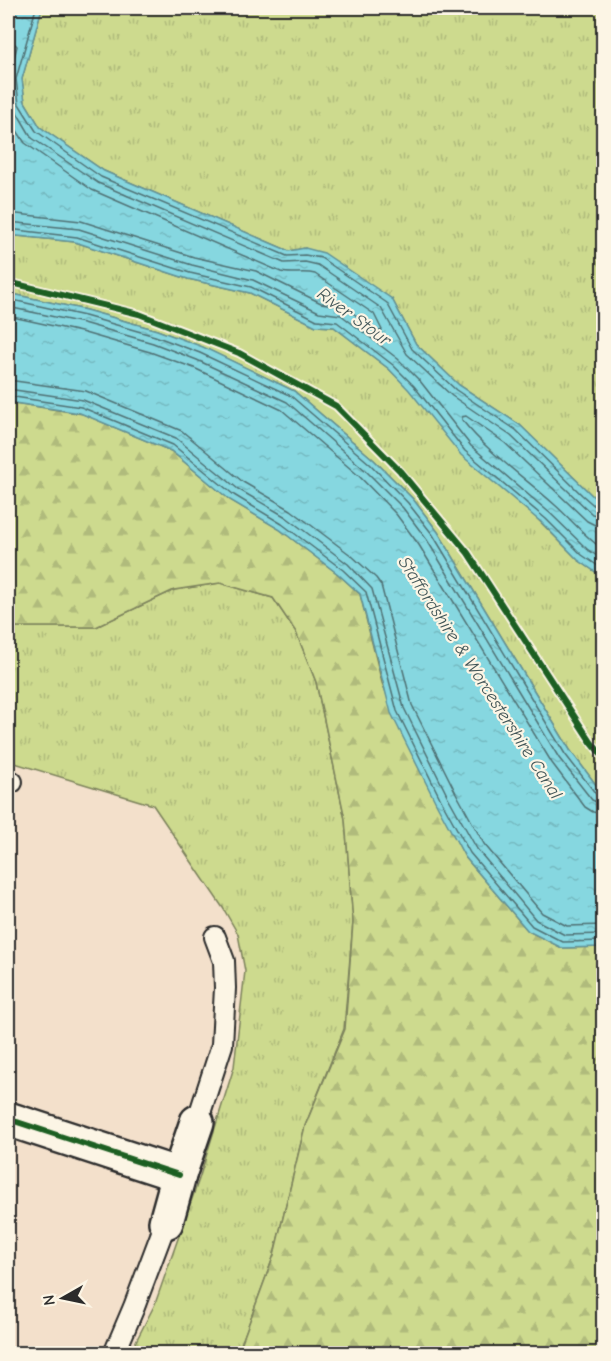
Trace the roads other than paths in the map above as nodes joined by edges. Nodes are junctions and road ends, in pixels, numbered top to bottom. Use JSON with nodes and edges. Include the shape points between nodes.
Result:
{"nodes":[{"id":1,"x":215,"y":937,"type":"dead end"},
{"id":2,"x":8,"y":1119,"type":"edge"},
{"id":3,"x":197,"y":1122,"type":"joint"},
{"id":4,"x":179,"y":1175,"type":"junction"},
{"id":5,"x":166,"y":1222,"type":"joint"},
{"id":6,"x":114,"y":1353,"type":"edge"}],
"edges":[{"from":1,"to":3,"type":"lane","via":[[224,961],[222,1045]]},
{"from":2,"to":4,"type":"street"},
{"from":3,"to":4,"type":"street"},
{"from":4,"to":5,"type":"street"},
{"from":5,"to":6,"type":"lane"}]}
